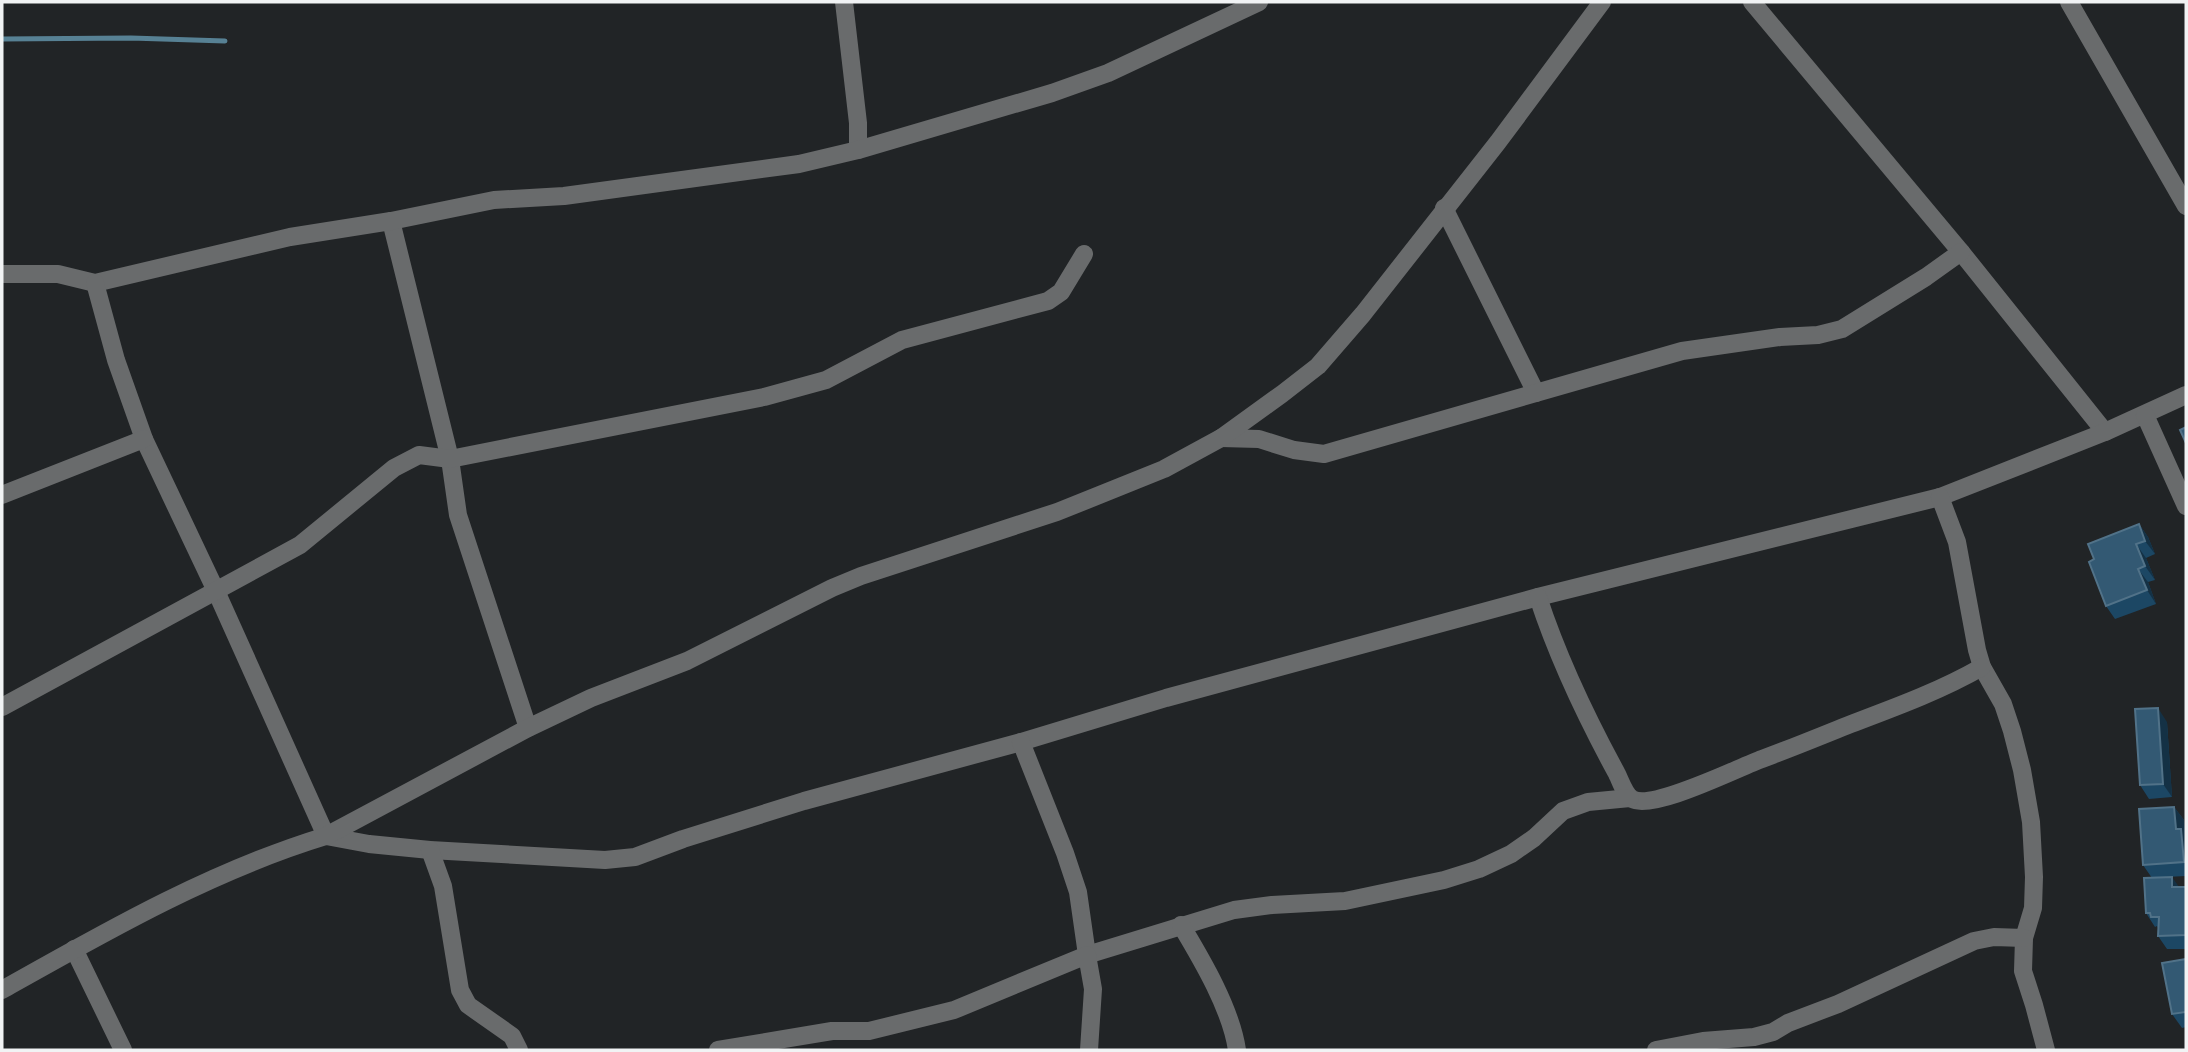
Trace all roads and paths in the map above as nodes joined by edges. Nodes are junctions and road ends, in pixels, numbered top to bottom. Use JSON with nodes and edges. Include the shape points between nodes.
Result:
{"nodes":[{"id":1,"x":844,"y":2,"type":"edge"},
{"id":2,"x":1259,"y":2,"type":"edge"},
{"id":3,"x":1602,"y":2,"type":"edge"},
{"id":4,"x":1752,"y":2,"type":"edge"},
{"id":5,"x":2069,"y":2,"type":"edge"},
{"id":6,"x":858,"y":150,"type":"junction"},
{"id":7,"x":2186,"y":206,"type":"edge"},
{"id":8,"x":1444,"y":208,"type":"junction"},
{"id":9,"x":391,"y":221,"type":"junction"},
{"id":10,"x":1961,"y":252,"type":"junction"},
{"id":11,"x":1084,"y":254,"type":"dead end"},
{"id":12,"x":2,"y":274,"type":"edge"},
{"id":13,"x":95,"y":282,"type":"junction"},
{"id":14,"x":1536,"y":393,"type":"junction"},
{"id":15,"x":2186,"y":395,"type":"edge"},
{"id":16,"x":2145,"y":415,"type":"junction"},
{"id":17,"x":2105,"y":432,"type":"junction"},
{"id":18,"x":1221,"y":438,"type":"junction"},
{"id":19,"x":144,"y":439,"type":"junction"},
{"id":20,"x":450,"y":459,"type":"junction"},
{"id":21,"x":2,"y":495,"type":"edge"},
{"id":22,"x":1940,"y":497,"type":"junction"},
{"id":23,"x":2186,"y":506,"type":"edge"},
{"id":24,"x":216,"y":591,"type":"junction"},
{"id":25,"x":1538,"y":597,"type":"junction"},
{"id":26,"x":1982,"y":667,"type":"junction"},
{"id":27,"x":2,"y":707,"type":"edge"},
{"id":28,"x":528,"y":728,"type":"junction"},
{"id":29,"x":1021,"y":742,"type":"junction"},
{"id":30,"x":1630,"y":798,"type":"junction"},
{"id":31,"x":326,"y":836,"type":"junction"},
{"id":32,"x":430,"y":850,"type":"junction"},
{"id":33,"x":1181,"y":925,"type":"junction"},
{"id":34,"x":2024,"y":938,"type":"junction"},
{"id":35,"x":74,"y":949,"type":"junction"},
{"id":36,"x":1087,"y":954,"type":"junction"},
{"id":37,"x":2,"y":990,"type":"edge"},
{"id":38,"x":123,"y":1050,"type":"edge"},
{"id":39,"x":519,"y":1050,"type":"edge"},
{"id":40,"x":718,"y":1050,"type":"edge"},
{"id":41,"x":1089,"y":1050,"type":"edge"},
{"id":42,"x":1237,"y":1050,"type":"edge"},
{"id":43,"x":1656,"y":1050,"type":"edge"},
{"id":44,"x":2046,"y":1050,"type":"edge"}],
"edges":[{"from":1,"to":6,"type":"street"},
{"from":2,"to":6,"type":"street","via":[[1108,74]]},
{"from":3,"to":8,"type":"street"},
{"from":4,"to":10,"type":"street"},
{"from":5,"to":7,"type":"street"},
{"from":6,"to":9,"type":"street","via":[[706,178],[494,200]]},
{"from":8,"to":14,"type":"street"},
{"from":8,"to":18,"type":"street","via":[[1318,366]]},
{"from":9,"to":13,"type":"street","via":[[290,237]]},
{"from":9,"to":20,"type":"street"},
{"from":10,"to":14,"type":"street","via":[[1842,330],[1682,351]]},
{"from":10,"to":17,"type":"street"},
{"from":11,"to":20,"type":"street","via":[[1060,292],[1048,301],[902,340],[826,380],[764,397]]},
{"from":12,"to":13,"type":"street","via":[[58,274]]},
{"from":13,"to":19,"type":"street"},
{"from":14,"to":18,"type":"street","via":[[1324,454],[1259,439]]},
{"from":15,"to":16,"type":"street"},
{"from":16,"to":17,"type":"street"},
{"from":16,"to":23,"type":"street"},
{"from":17,"to":22,"type":"street"},
{"from":18,"to":28,"type":"street","via":[[1164,469],[1058,512],[832,588],[687,661]]},
{"from":19,"to":21,"type":"street"},
{"from":19,"to":24,"type":"street"},
{"from":20,"to":24,"type":"street","via":[[419,455],[394,468],[300,545]]},
{"from":20,"to":28,"type":"street","via":[[458,515]]},
{"from":22,"to":25,"type":"street"},
{"from":22,"to":26,"type":"street","via":[[1957,542]]},
{"from":24,"to":27,"type":"street"},
{"from":24,"to":31,"type":"street"},
{"from":25,"to":29,"type":"street"},
{"from":25,"to":30,"type":"street","via":[[1572,685]]},
{"from":26,"to":30,"type":"street","via":[[1925,696],[1690,789],[1650,799]]},
{"from":26,"to":34,"type":"street","via":[[2012,731],[2031,822],[2033,908]]},
{"from":28,"to":31,"type":"street"},
{"from":29,"to":32,"type":"street","via":[[804,801],[635,856],[605,860]]},
{"from":29,"to":36,"type":"street","via":[[1078,892]]},
{"from":30,"to":33,"type":"street","via":[[1563,811],[1511,854],[1444,880],[1345,901],[1234,910]]},
{"from":31,"to":32,"type":"street"},
{"from":31,"to":35,"type":"street","via":[[190,890]]},
{"from":32,"to":39,"type":"street","via":[[443,886],[460,990],[468,1005],[512,1036]]},
{"from":33,"to":36,"type":"street"},
{"from":33,"to":42,"type":"street","via":[[1203,962]]},
{"from":34,"to":43,"type":"street","via":[[1974,941],[1773,1032]]},
{"from":34,"to":44,"type":"street","via":[[2023,971]]},
{"from":35,"to":37,"type":"street"},
{"from":35,"to":38,"type":"street"},
{"from":36,"to":40,"type":"street","via":[[954,1010],[869,1031],[832,1031]]},
{"from":36,"to":41,"type":"street","via":[[1093,989]]}]}
